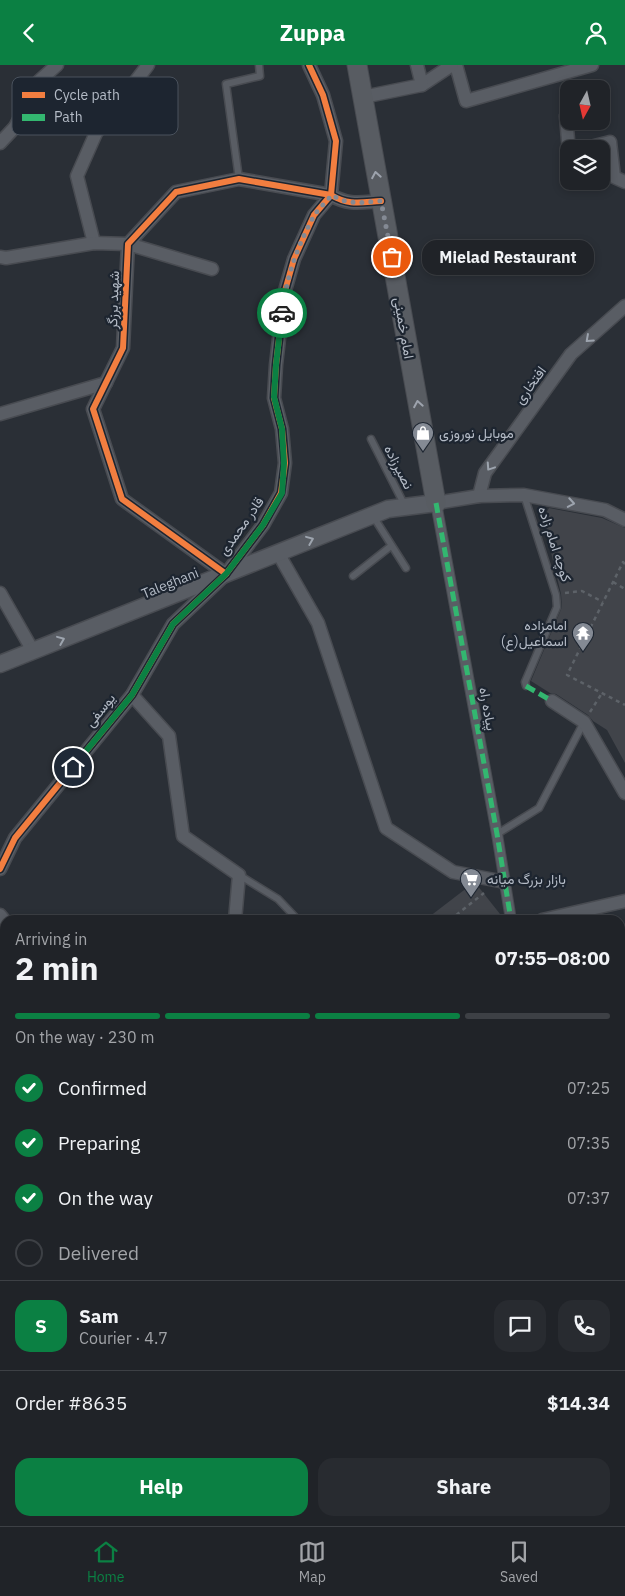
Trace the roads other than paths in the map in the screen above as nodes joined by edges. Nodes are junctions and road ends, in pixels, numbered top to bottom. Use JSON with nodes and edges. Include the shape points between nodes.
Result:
{"nodes":[{"id":1,"x":57,"y":65,"type":"edge"},
{"id":2,"x":148,"y":65,"type":"edge"},
{"id":3,"x":259,"y":65,"type":"edge"},
{"id":4,"x":309,"y":65,"type":"edge"},
{"id":5,"x":357,"y":65,"type":"edge"},
{"id":6,"x":417,"y":65,"type":"edge"},
{"id":7,"x":454,"y":65,"type":"edge"},
{"id":8,"x":592,"y":65,"type":"edge"},
{"id":9,"x":44,"y":77,"type":"edge"},
{"id":10,"x":139,"y":77,"type":"edge"},
{"id":11,"x":422,"y":85,"type":"junction"},
{"id":12,"x":362,"y":97,"type":"junction"},
{"id":13,"x":12,"y":130,"type":"edge"},
{"id":14,"x":95,"y":135,"type":"edge"},
{"id":15,"x":610,"y":142,"type":"edge"},
{"id":16,"x":0,"y":143,"type":"edge"},
{"id":17,"x":239,"y":179,"type":"junction"},
{"id":18,"x":625,"y":182,"type":"edge"},
{"id":19,"x":332,"y":195,"type":"junction"},
{"id":20,"x":381,"y":201,"type":"junction"},
{"id":21,"x":94,"y":243,"type":"junction"},
{"id":22,"x":128,"y":244,"type":"junction"},
{"id":23,"x":0,"y":257,"type":"edge"},
{"id":24,"x":212,"y":269,"type":"dead end"},
{"id":25,"x":625,"y":306,"type":"edge"},
{"id":26,"x":106,"y":383,"type":"junction"},
{"id":27,"x":0,"y":414,"type":"edge"},
{"id":28,"x":371,"y":439,"type":"dead end"},
{"id":29,"x":524,"y":495,"type":"junction"},
{"id":30,"x":479,"y":496,"type":"junction"},
{"id":31,"x":436,"y":503,"type":"junction"},
{"id":32,"x":406,"y":507,"type":"junction"},
{"id":33,"x":372,"y":515,"type":"junction"},
{"id":34,"x":624,"y":518,"type":"edge"},
{"id":35,"x":392,"y":545,"type":"junction"},
{"id":36,"x":278,"y":553,"type":"junction"},
{"id":37,"x":406,"y":568,"type":"dead end"},
{"id":38,"x":226,"y":574,"type":"junction"},
{"id":39,"x":354,"y":576,"type":"dead end"},
{"id":40,"x":0,"y":593,"type":"edge"},
{"id":41,"x":33,"y":651,"type":"junction"},
{"id":42,"x":0,"y":664,"type":"edge"},
{"id":43,"x":526,"y":685,"type":"dead end"},
{"id":44,"x":132,"y":695,"type":"junction"},
{"id":45,"x":552,"y":701,"type":"dead end"},
{"id":46,"x":584,"y":721,"type":"junction"},
{"id":47,"x":625,"y":793,"type":"edge"},
{"id":48,"x":497,"y":834,"type":"junction"},
{"id":49,"x":0,"y":869,"type":"edge"},
{"id":50,"x":239,"y":875,"type":"junction"},
{"id":51,"x":505,"y":882,"type":"junction"},
{"id":52,"x":625,"y":901,"type":"edge"},
{"id":53,"x":235,"y":915,"type":"edge"},
{"id":54,"x":293,"y":915,"type":"edge"},
{"id":55,"x":510,"y":915,"type":"edge"},
{"id":56,"x":564,"y":915,"type":"edge"}],
"edges":[{"from":1,"to":9,"type":"street"},
{"from":2,"to":10,"type":"street"},
{"from":3,"to":17,"type":"lane","via":[[260,76],[226,84]]},
{"from":4,"to":19,"type":"street","via":[[323,95],[336,141]]},
{"from":5,"to":12,"type":"main road","name":"امام خمینی"},
{"from":6,"to":11,"type":"street"},
{"from":7,"to":8,"type":"street","via":[[466,101]]},
{"from":7,"to":11,"type":"street"},
{"from":11,"to":12,"type":"street"},
{"from":20,"to":12,"type":"main road","name":"امام خمینی","one_way":true},
{"from":13,"to":16,"type":"street"},
{"from":14,"to":21,"type":"street","via":[[77,177]]},
{"from":15,"to":18,"type":"street","via":[[614,177]]},
{"from":17,"to":19,"type":"street"},
{"from":17,"to":22,"type":"street","via":[[176,192]]},
{"from":19,"to":20,"type":"street","via":[[350,203]]},
{"from":19,"to":38,"type":"street","name":"قادر محمدی","via":[[314,215],[294,259],[284,294],[274,397],[282,429],[282,493],[263,525]]},
{"from":31,"to":20,"type":"main road","name":"امام خمینی","one_way":true},
{"from":21,"to":22,"type":"street"},
{"from":21,"to":23,"type":"street"},
{"from":22,"to":24,"type":"street"},
{"from":22,"to":26,"type":"street","name":"شهید برزگر","via":[[123,348]]},
{"from":25,"to":30,"type":"street","name":"افتخاری","one_way":true,"via":[[572,354],[485,473]]},
{"from":26,"to":27,"type":"street"},
{"from":26,"to":38,"type":"street","name":"شهید برزگر","via":[[93,409],[122,499]]},
{"from":28,"to":32,"type":"lane","name":"نصیرزاده"},
{"from":29,"to":30,"type":"street"},
{"from":29,"to":34,"type":"street","one_way":true,"via":[[605,510]]},
{"from":29,"to":43,"type":"lane","name":"کوچه امام زاده","via":[[557,607]]},
{"from":30,"to":31,"type":"street"},
{"from":31,"to":32,"type":"street","name":"Taleghani"},
{"from":31,"to":48,"type":"street","name":"پیاده راه"},
{"from":32,"to":33,"type":"street","name":"Taleghani"},
{"from":33,"to":35,"type":"lane"},
{"from":36,"to":33,"type":"street","name":"Taleghani","one_way":true},
{"from":35,"to":37,"type":"lane"},
{"from":35,"to":39,"type":"lane"},
{"from":36,"to":38,"type":"street","name":"Taleghani"},
{"from":36,"to":51,"type":"street","via":[[318,623],[386,828],[453,872]]},
{"from":41,"to":38,"type":"street","name":"Taleghani","one_way":true},
{"from":38,"to":44,"type":"street","name":"یوسفی","via":[[173,624]]},
{"from":40,"to":41,"type":"street"},
{"from":41,"to":42,"type":"street","name":"Taleghani"},
{"from":44,"to":49,"type":"street","name":"یوسفی","via":[[15,839]]},
{"from":44,"to":50,"type":"street","via":[[169,736],[183,836]]},
{"from":45,"to":46,"type":"street"},
{"from":46,"to":47,"type":"street"},
{"from":46,"to":48,"type":"lane","via":[[539,808]]},
{"from":48,"to":51,"type":"street","name":"پیاده راه"},
{"from":50,"to":53,"type":"street"},
{"from":50,"to":54,"type":"lane","via":[[278,899]]},
{"from":51,"to":55,"type":"street","name":"پیاده راه"},
{"from":52,"to":56,"type":"street"}]}
